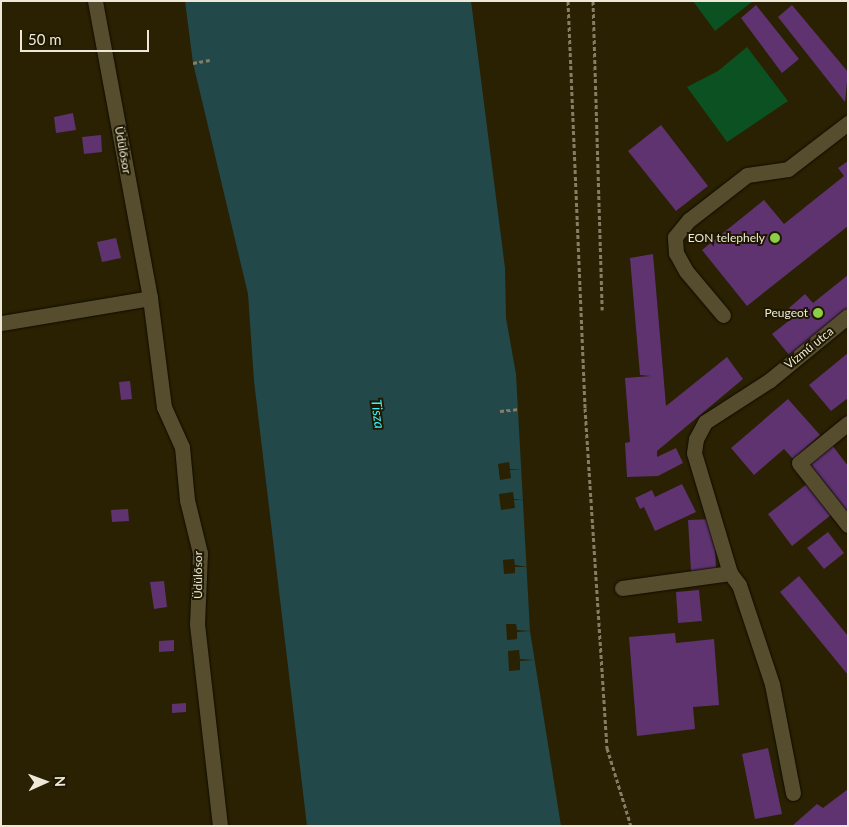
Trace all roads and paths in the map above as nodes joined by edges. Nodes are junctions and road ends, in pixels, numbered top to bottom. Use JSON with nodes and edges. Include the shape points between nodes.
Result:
{"nodes":[{"id":1,"x":95,"y":1,"type":"edge"},
{"id":2,"x":568,"y":1,"type":"edge"},
{"id":3,"x":593,"y":1,"type":"edge"},
{"id":4,"x":210,"y":60,"type":"dead end"},
{"id":5,"x":193,"y":63,"type":"dead end"},
{"id":6,"x":848,"y":123,"type":"edge"},
{"id":7,"x":150,"y":298,"type":"junction"},
{"id":8,"x":602,"y":310,"type":"dead end"},
{"id":9,"x":723,"y":315,"type":"dead end"},
{"id":10,"x":848,"y":316,"type":"edge"},
{"id":11,"x":1,"y":323,"type":"edge"},
{"id":12,"x":518,"y":409,"type":"dead end"},
{"id":13,"x":500,"y":411,"type":"dead end"},
{"id":14,"x":848,"y":423,"type":"edge"},
{"id":15,"x":848,"y":525,"type":"edge"},
{"id":16,"x":730,"y":573,"type":"junction"},
{"id":17,"x":622,"y":588,"type":"dead end"},
{"id":18,"x":793,"y":793,"type":"dead end"},
{"id":19,"x":220,"y":826,"type":"edge"},
{"id":20,"x":631,"y":826,"type":"edge"}],
"edges":[{"from":1,"to":7,"type":"street","name":"Üdülősor"},
{"from":2,"to":20,"type":"path","via":[[585,408],[607,748]]},
{"from":3,"to":8,"type":"path"},
{"from":4,"to":5,"type":"path"},
{"from":6,"to":9,"type":"street","via":[[788,170],[747,175],[689,220],[675,237],[676,253],[686,272]]},
{"from":7,"to":11,"type":"street"},
{"from":7,"to":19,"type":"street","name":"Üdülősor","via":[[164,406],[182,447],[187,500],[200,553],[198,624]]},
{"from":10,"to":16,"type":"street","name":"Vízmű utca","via":[[770,380],[705,422],[696,439],[694,453]]},
{"from":12,"to":13,"type":"path"},
{"from":14,"to":15,"type":"street","via":[[799,463]]},
{"from":16,"to":17,"type":"street"},
{"from":16,"to":18,"type":"street","name":"Vízmű utca","via":[[739,584],[772,684]]}]}
